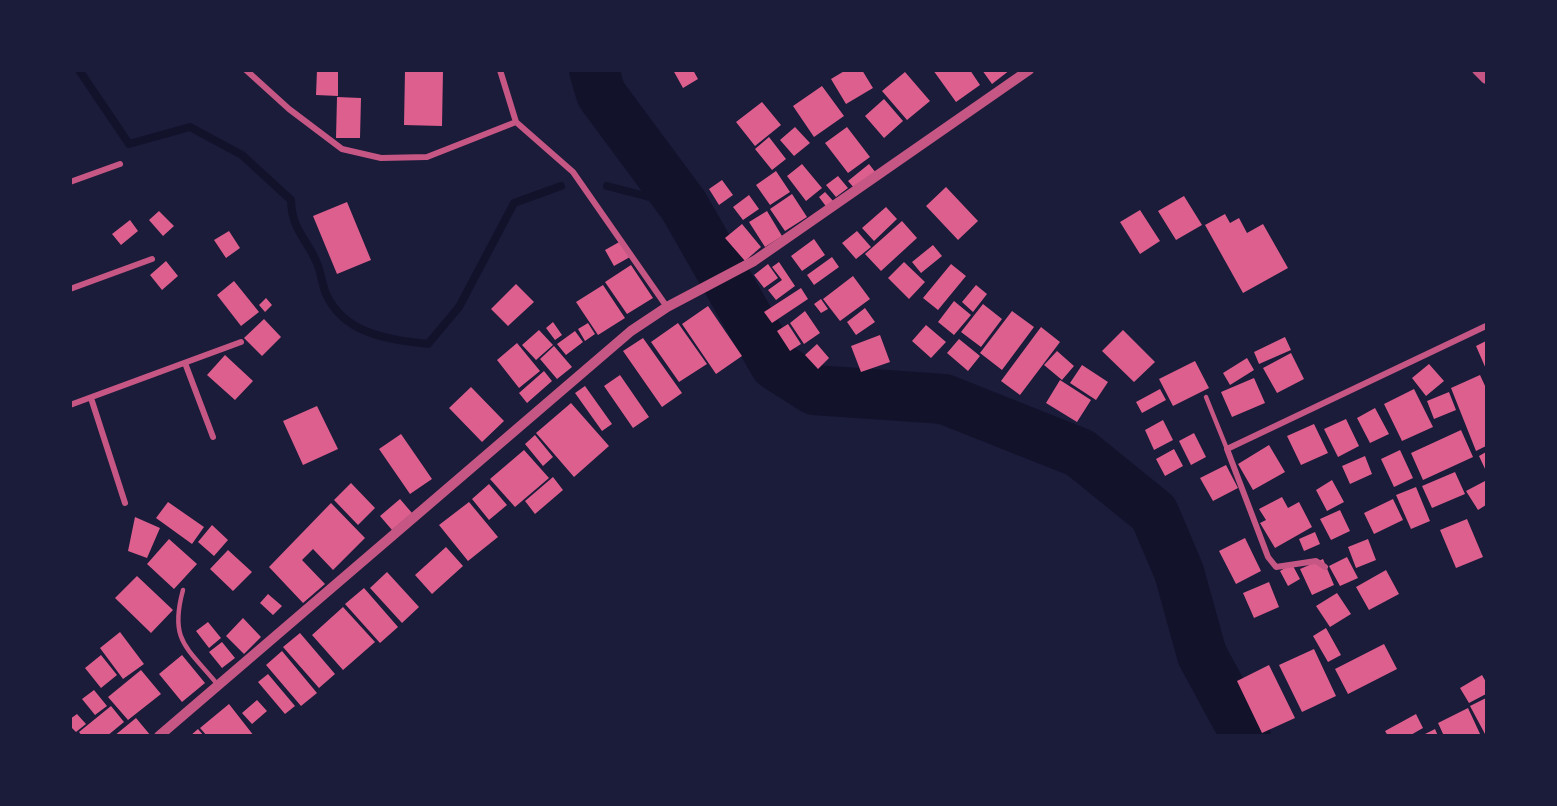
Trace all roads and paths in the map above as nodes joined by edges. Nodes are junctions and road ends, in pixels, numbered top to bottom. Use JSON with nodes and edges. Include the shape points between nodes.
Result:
{"nodes":[{"id":1,"x":246,"y":70,"type":"edge"},
{"id":2,"x":500,"y":70,"type":"edge"},
{"id":3,"x":1029,"y":70,"type":"edge"},
{"id":4,"x":1477,"y":70,"type":"edge"},
{"id":5,"x":1486,"y":80,"type":"edge"},
{"id":6,"x":516,"y":123,"type":"junction"},
{"id":7,"x":120,"y":164,"type":"dead end"},
{"id":8,"x":70,"y":182,"type":"edge"},
{"id":9,"x":152,"y":259,"type":"dead end"},
{"id":10,"x":70,"y":289,"type":"edge"},
{"id":11,"x":667,"y":307,"type":"junction"},
{"id":12,"x":1486,"y":326,"type":"edge"},
{"id":13,"x":241,"y":342,"type":"dead end"},
{"id":14,"x":185,"y":363,"type":"junction"},
{"id":15,"x":1206,"y":397,"type":"dead end"},
{"id":16,"x":91,"y":398,"type":"junction"},
{"id":17,"x":70,"y":405,"type":"edge"},
{"id":18,"x":213,"y":436,"type":"dead end"},
{"id":19,"x":1227,"y":449,"type":"junction"},
{"id":20,"x":125,"y":503,"type":"dead end"},
{"id":21,"x":1326,"y":567,"type":"dead end"},
{"id":22,"x":183,"y":590,"type":"dead end"},
{"id":23,"x":218,"y":685,"type":"junction"},
{"id":24,"x":159,"y":735,"type":"edge"}],
"edges":[{"from":1,"to":6,"type":"street","via":[[288,109],[342,149],[381,158],[427,157]]},
{"from":2,"to":6,"type":"street"},
{"from":3,"to":11,"type":"street","via":[[754,261]]},
{"from":4,"to":5,"type":"street"},
{"from":6,"to":11,"type":"street","via":[[573,172]]},
{"from":7,"to":8,"type":"street"},
{"from":9,"to":10,"type":"street"},
{"from":11,"to":23,"type":"street","via":[[594,362]]},
{"from":12,"to":19,"type":"street"},
{"from":13,"to":14,"type":"street"},
{"from":14,"to":16,"type":"street"},
{"from":14,"to":18,"type":"street"},
{"from":15,"to":19,"type":"lane"},
{"from":16,"to":17,"type":"street"},
{"from":16,"to":20,"type":"street"},
{"from":19,"to":21,"type":"street","via":[[1268,557],[1276,567],[1316,561]]},
{"from":22,"to":23,"type":"lane","via":[[176,624],[181,640]]},
{"from":23,"to":24,"type":"street"}]}
